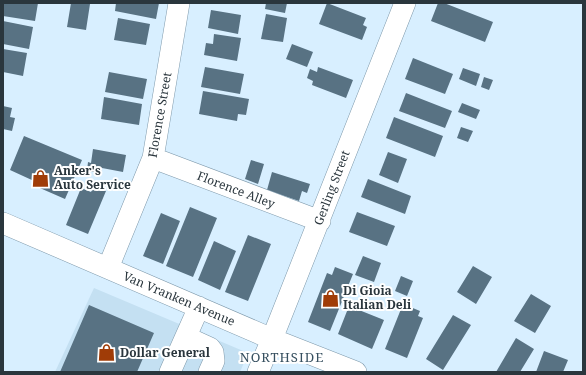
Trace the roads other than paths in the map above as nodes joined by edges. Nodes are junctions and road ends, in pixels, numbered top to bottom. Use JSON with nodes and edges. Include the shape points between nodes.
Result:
{"nodes":[{"id":1,"x":179,"y":3,"type":"edge"},
{"id":2,"x":405,"y":3,"type":"edge"},
{"id":3,"x":153,"y":158,"type":"junction"},
{"id":4,"x":320,"y":221,"type":"junction"},
{"id":5,"x":3,"y":223,"type":"edge"},
{"id":6,"x":108,"y":268,"type":"junction"},
{"id":7,"x":199,"y":308,"type":"junction"},
{"id":8,"x":186,"y":337,"type":"junction"},
{"id":9,"x":272,"y":339,"type":"junction"},
{"id":10,"x":170,"y":372,"type":"edge"},
{"id":11,"x":209,"y":372,"type":"edge"},
{"id":12,"x":258,"y":372,"type":"edge"},
{"id":13,"x":356,"y":372,"type":"edge"}],
"edges":[{"from":1,"to":3,"type":"street","name":"Florence Street"},
{"from":2,"to":4,"type":"street","name":"Gerling Street"},
{"from":3,"to":4,"type":"street","name":"Florence Alley"},
{"from":3,"to":6,"type":"street","name":"Florence Street"},
{"from":4,"to":9,"type":"street","name":"Gerling Street"},
{"from":5,"to":6,"type":"street","name":"Van Vranken Avenue"},
{"from":6,"to":7,"type":"street","name":"Van Vranken Avenue"},
{"from":7,"to":8,"type":"street"},
{"from":7,"to":9,"type":"street","name":"Van Vranken Avenue"},
{"from":8,"to":10,"type":"street"},
{"from":8,"to":11,"type":"street","via":[[210,348],[213,352],[214,361]]},
{"from":9,"to":12,"type":"street","name":"Gerling Street"},
{"from":9,"to":13,"type":"street","name":"Van Vranken Avenue"}]}
